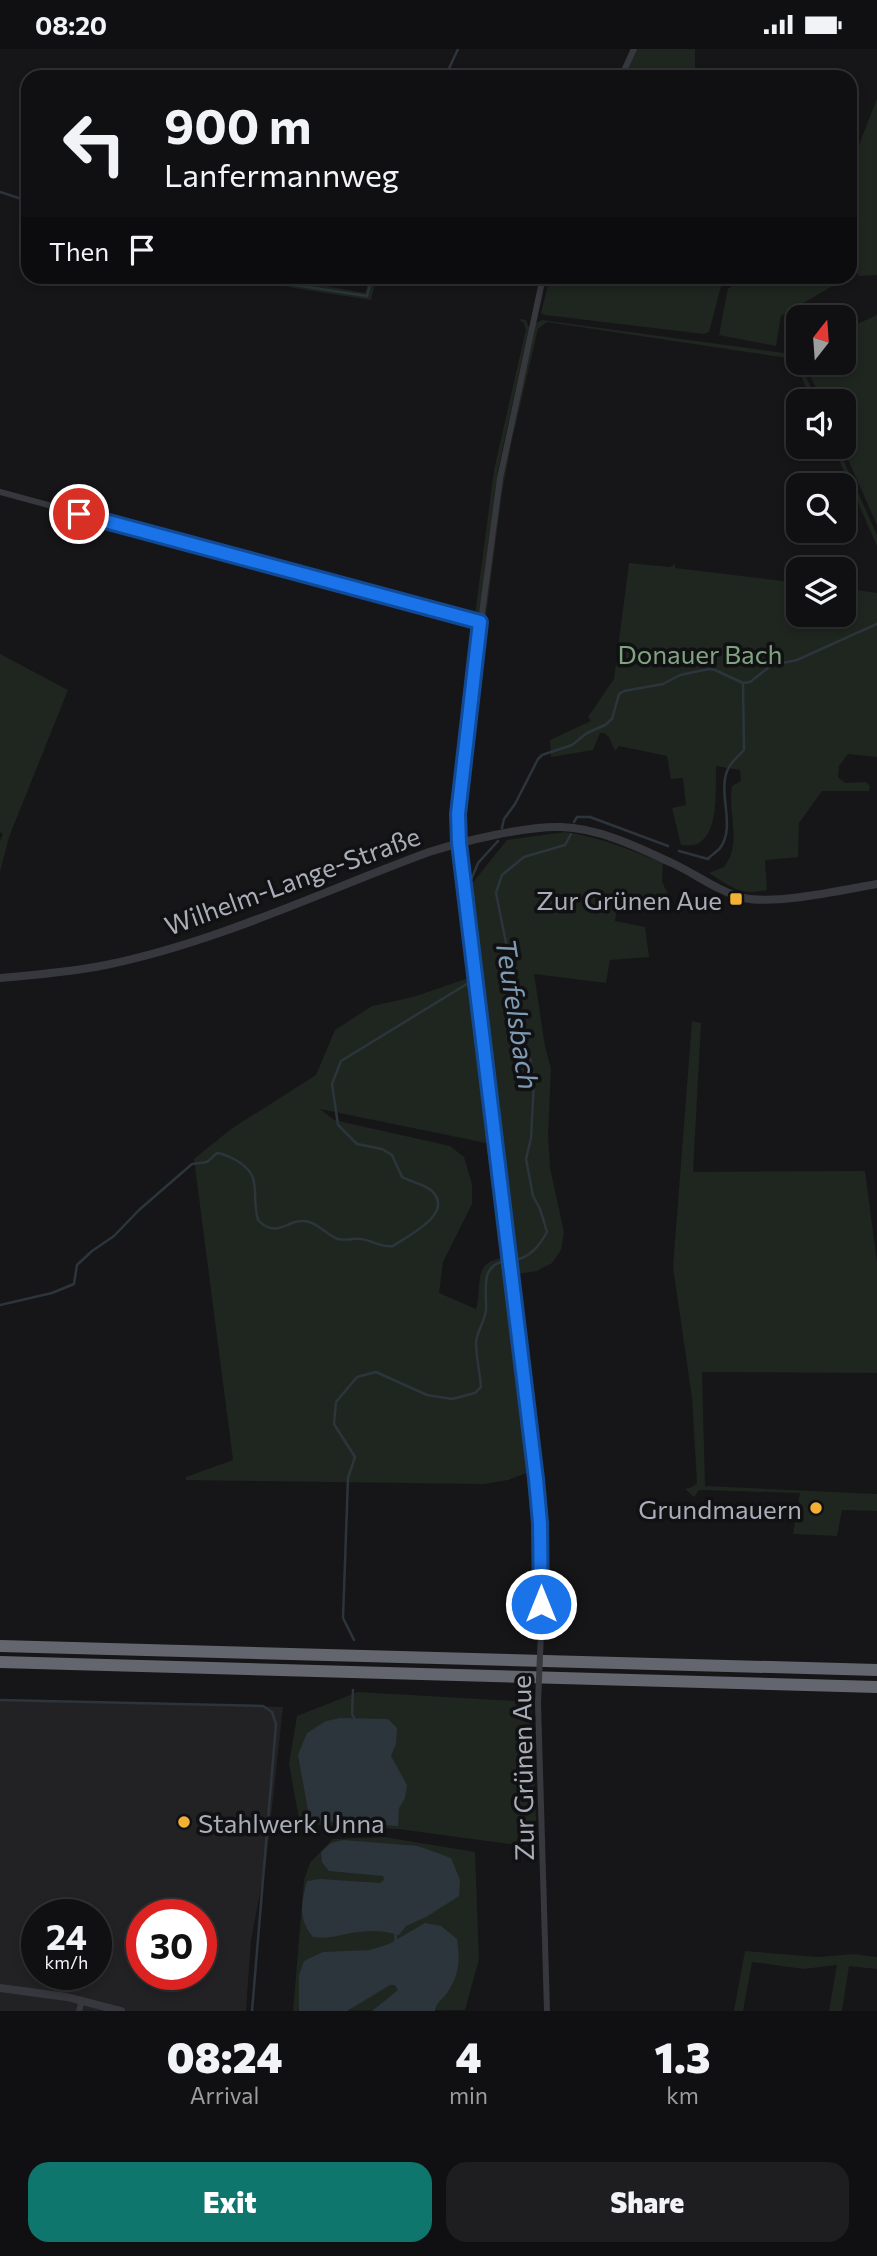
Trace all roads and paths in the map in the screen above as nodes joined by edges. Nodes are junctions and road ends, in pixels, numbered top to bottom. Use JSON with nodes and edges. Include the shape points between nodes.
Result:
{"nodes":[{"id":1,"x":634,"y":49,"type":"edge"},
{"id":2,"x":624,"y":70,"type":"edge"},
{"id":3,"x":542,"y":284,"type":"edge"},
{"id":4,"x":0,"y":492,"type":"edge"},
{"id":5,"x":480,"y":622,"type":"junction"},
{"id":6,"x":459,"y":843,"type":"junction"},
{"id":7,"x":877,"y":884,"type":"edge"},
{"id":8,"x":0,"y":978,"type":"edge"},
{"id":9,"x":0,"y":1646,"type":"edge"},
{"id":10,"x":0,"y":1662,"type":"edge"},
{"id":11,"x":877,"y":1670,"type":"edge"},
{"id":12,"x":877,"y":1687,"type":"edge"},
{"id":13,"x":0,"y":1988,"type":"edge"},
{"id":14,"x":82,"y":2000,"type":"junction"},
{"id":15,"x":79,"y":2011,"type":"edge"},
{"id":16,"x":121,"y":2011,"type":"edge"},
{"id":17,"x":547,"y":2011,"type":"edge"}],
"edges":[{"from":1,"to":2,"type":"street"},
{"from":3,"to":5,"type":"street","name":"Zur Grünen Aue","via":[[503,467]]},
{"from":4,"to":5,"type":"street"},
{"from":5,"to":6,"type":"street","name":"Zur Grünen Aue"},
{"from":6,"to":7,"type":"street","name":"Wilhelm-Lange-Straße","via":[[543,828],[580,829],[649,853],[730,893],[756,899]]},
{"from":6,"to":8,"type":"street","name":"Wilhelm-Lange-Straße","via":[[170,948],[107,964]]},
{"from":6,"to":17,"type":"street","name":"Zur Grünen Aue","bridge":true,"via":[[538,1501],[538,1703]]},
{"from":9,"to":11,"type":"highway"},
{"from":10,"to":12,"type":"highway"},
{"from":13,"to":14,"type":"street"},
{"from":14,"to":15,"type":"street"},
{"from":14,"to":16,"type":"street"}]}
